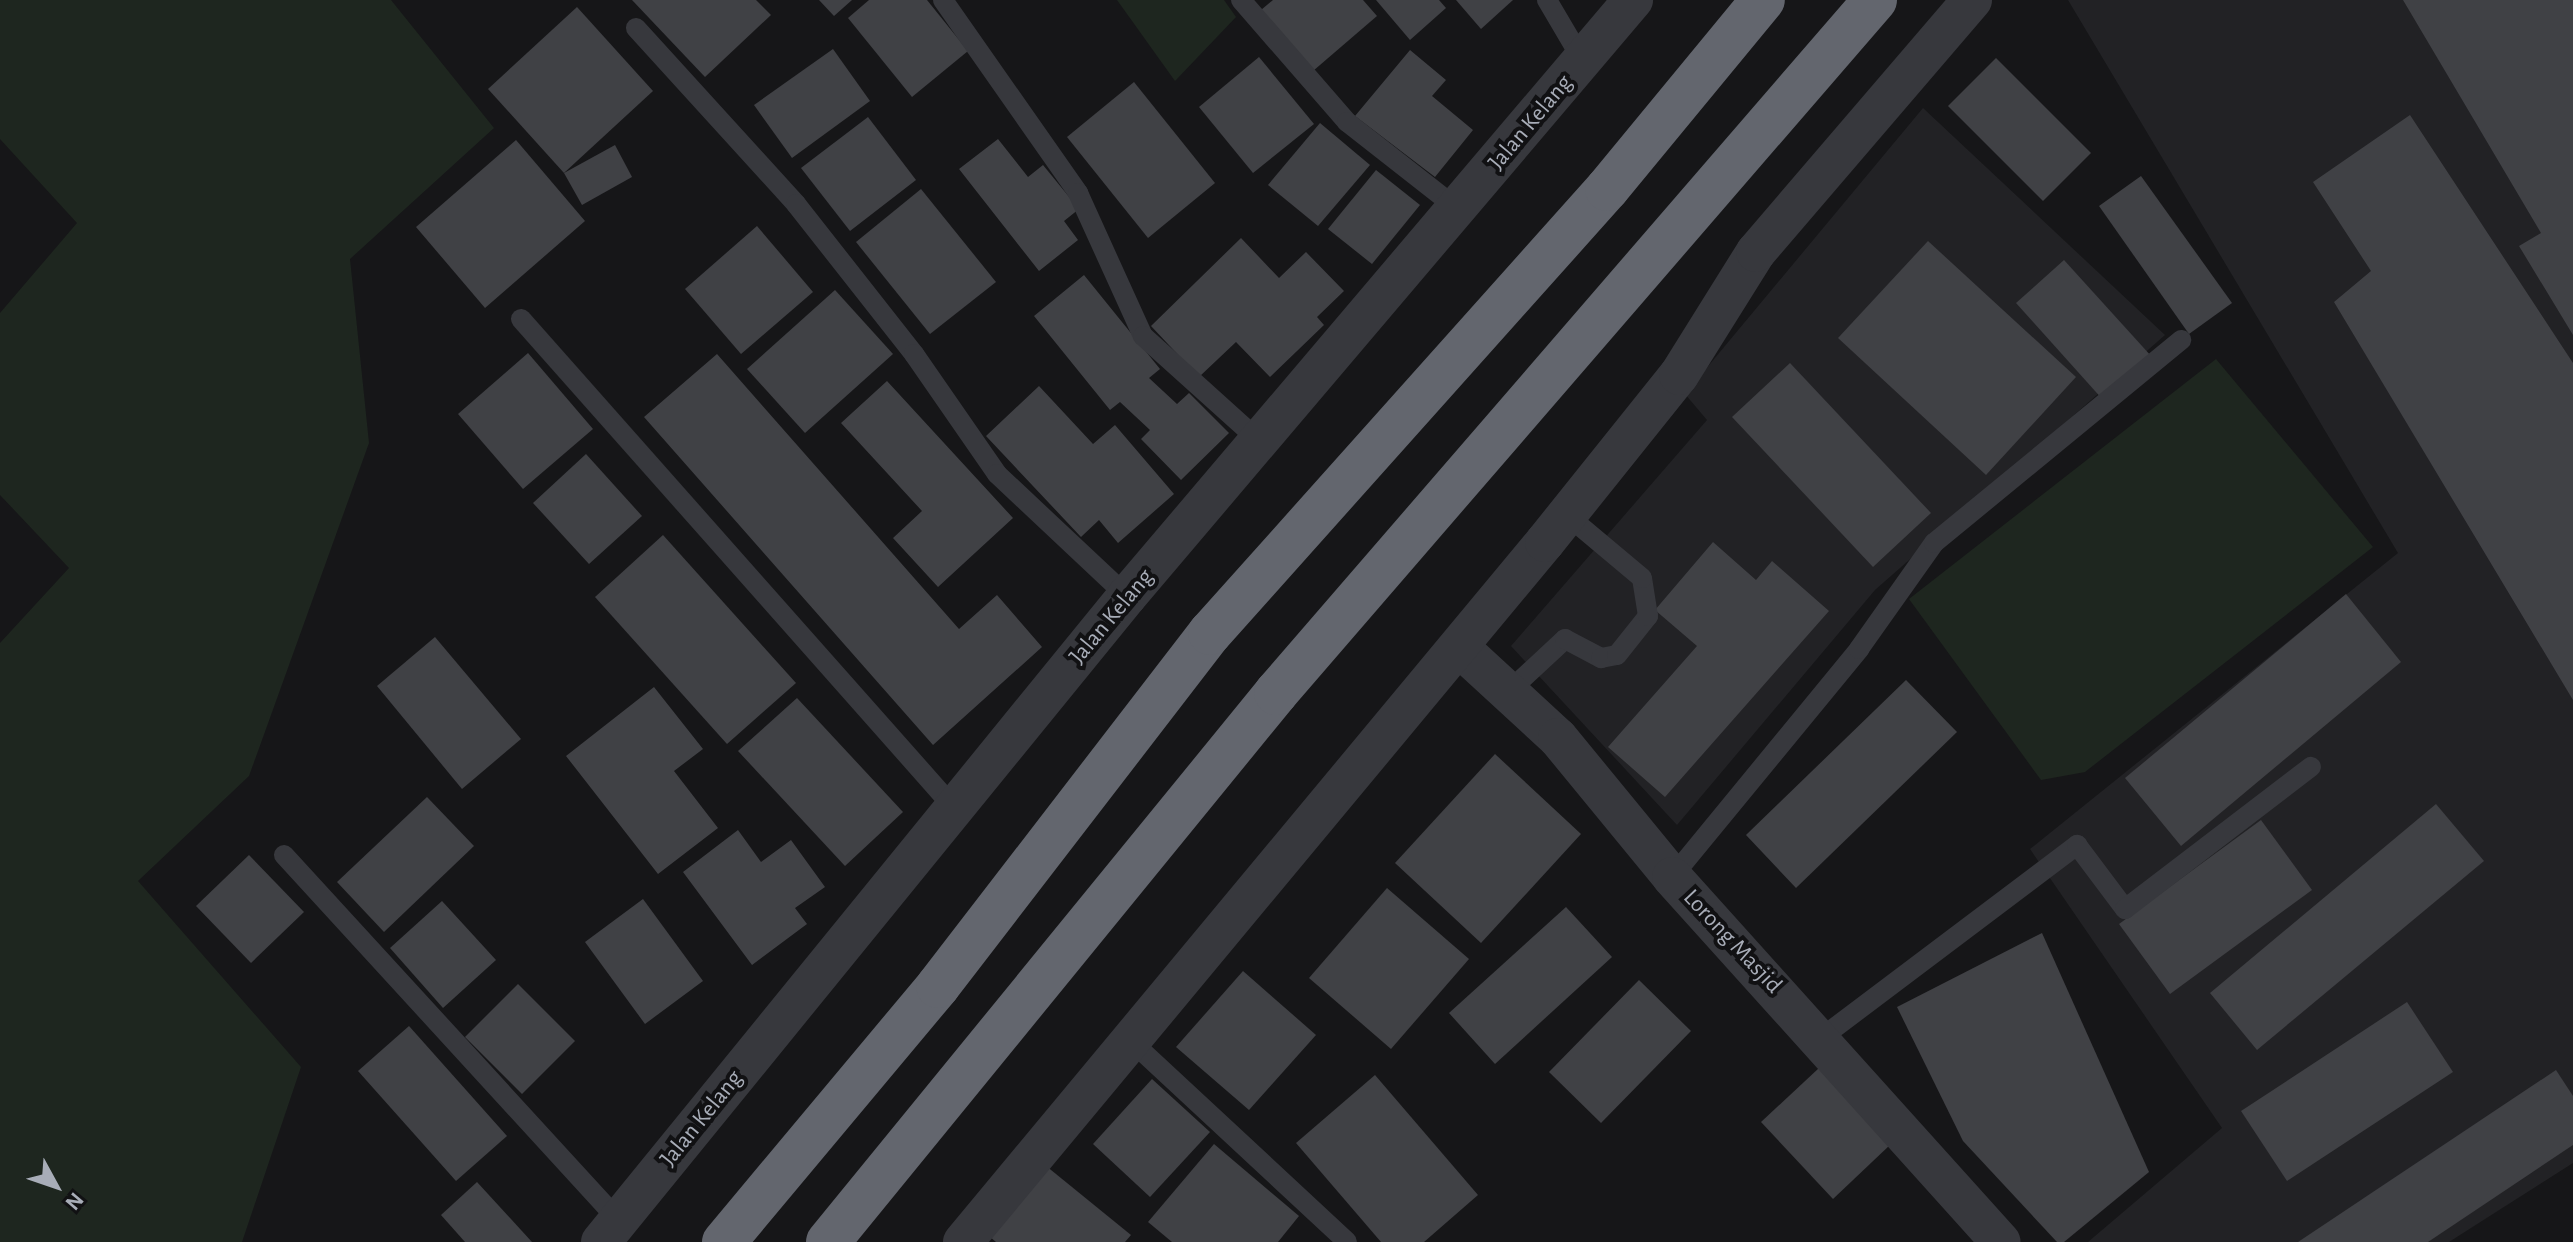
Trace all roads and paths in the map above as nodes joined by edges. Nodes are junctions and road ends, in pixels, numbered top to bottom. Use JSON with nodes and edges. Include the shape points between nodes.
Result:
{"nodes":[{"id":1,"x":943,"y":0,"type":"edge"},
{"id":2,"x":1241,"y":0,"type":"edge"},
{"id":3,"x":1547,"y":0,"type":"edge"},
{"id":4,"x":1633,"y":0,"type":"edge"},
{"id":5,"x":1763,"y":0,"type":"edge"},
{"id":6,"x":1875,"y":0,"type":"edge"},
{"id":7,"x":1972,"y":0,"type":"edge"},
{"id":8,"x":636,"y":28,"type":"dead end"},
{"id":9,"x":1583,"y":61,"type":"junction"},
{"id":10,"x":1458,"y":209,"type":"junction"},
{"id":11,"x":521,"y":319,"type":"dead end"},
{"id":12,"x":2181,"y":340,"type":"dead end"},
{"id":13,"x":1262,"y":443,"type":"junction"},
{"id":14,"x":1567,"y":515,"type":"junction"},
{"id":15,"x":1127,"y":596,"type":"junction"},
{"id":16,"x":1459,"y":647,"type":"junction"},
{"id":17,"x":1508,"y":692,"type":"junction"},
{"id":18,"x":2311,"y":767,"type":"dead end"},
{"id":19,"x":956,"y":810,"type":"junction"},
{"id":20,"x":284,"y":855,"type":"dead end"},
{"id":21,"x":1672,"y":877,"type":"junction"},
{"id":22,"x":1821,"y":1038,"type":"junction"},
{"id":23,"x":1130,"y":1040,"type":"junction"},
{"id":24,"x":610,"y":1231,"type":"edge"},
{"id":25,"x":724,"y":1242,"type":"edge"},
{"id":26,"x":828,"y":1242,"type":"edge"},
{"id":27,"x":963,"y":1242,"type":"edge"},
{"id":28,"x":1347,"y":1242,"type":"edge"},
{"id":29,"x":2001,"y":1242,"type":"edge"}],
"edges":[{"from":1,"to":13,"type":"lane","via":[[1078,193],[1143,336]]},
{"from":2,"to":10,"type":"lane","via":[[1347,122]]},
{"from":3,"to":9,"type":"lane"},
{"from":4,"to":9,"type":"street","name":"Jalan Kelang"},
{"from":5,"to":25,"type":"highway","via":[[1607,189],[1210,633],[938,986]]},
{"from":6,"to":26,"type":"highway","via":[[1276,693]]},
{"from":7,"to":14,"type":"street","via":[[1756,252],[1679,375]]},
{"from":8,"to":15,"type":"lane","via":[[796,204],[914,354],[997,474]]},
{"from":9,"to":10,"type":"street","name":"Jalan Kelang"},
{"from":10,"to":13,"type":"street","name":"Jalan Kelang"},
{"from":11,"to":19,"type":"lane"},
{"from":12,"to":21,"type":"lane","via":[[1934,543],[1859,649]]},
{"from":13,"to":15,"type":"street","name":"Jalan Kelang"},
{"from":14,"to":16,"type":"street"},
{"from":14,"to":17,"type":"lane","via":[[1642,578],[1649,595],[1648,616],[1617,655],[1601,658],[1565,639]]},
{"from":15,"to":19,"type":"street","name":"Jalan Kelang"},
{"from":16,"to":17,"type":"street","name":"Lorong Masjid"},
{"from":16,"to":23,"type":"street"},
{"from":17,"to":21,"type":"street","name":"Lorong Masjid","via":[[1558,738]]},
{"from":18,"to":22,"type":"lane","via":[[2125,909],[2077,845]]},
{"from":19,"to":24,"type":"street","name":"Jalan Kelang"},
{"from":20,"to":24,"type":"lane"},
{"from":21,"to":22,"type":"street","name":"Lorong Masjid"},
{"from":22,"to":29,"type":"street","name":"Lorong Masjid"},
{"from":23,"to":27,"type":"street"},
{"from":23,"to":28,"type":"lane"}]}
